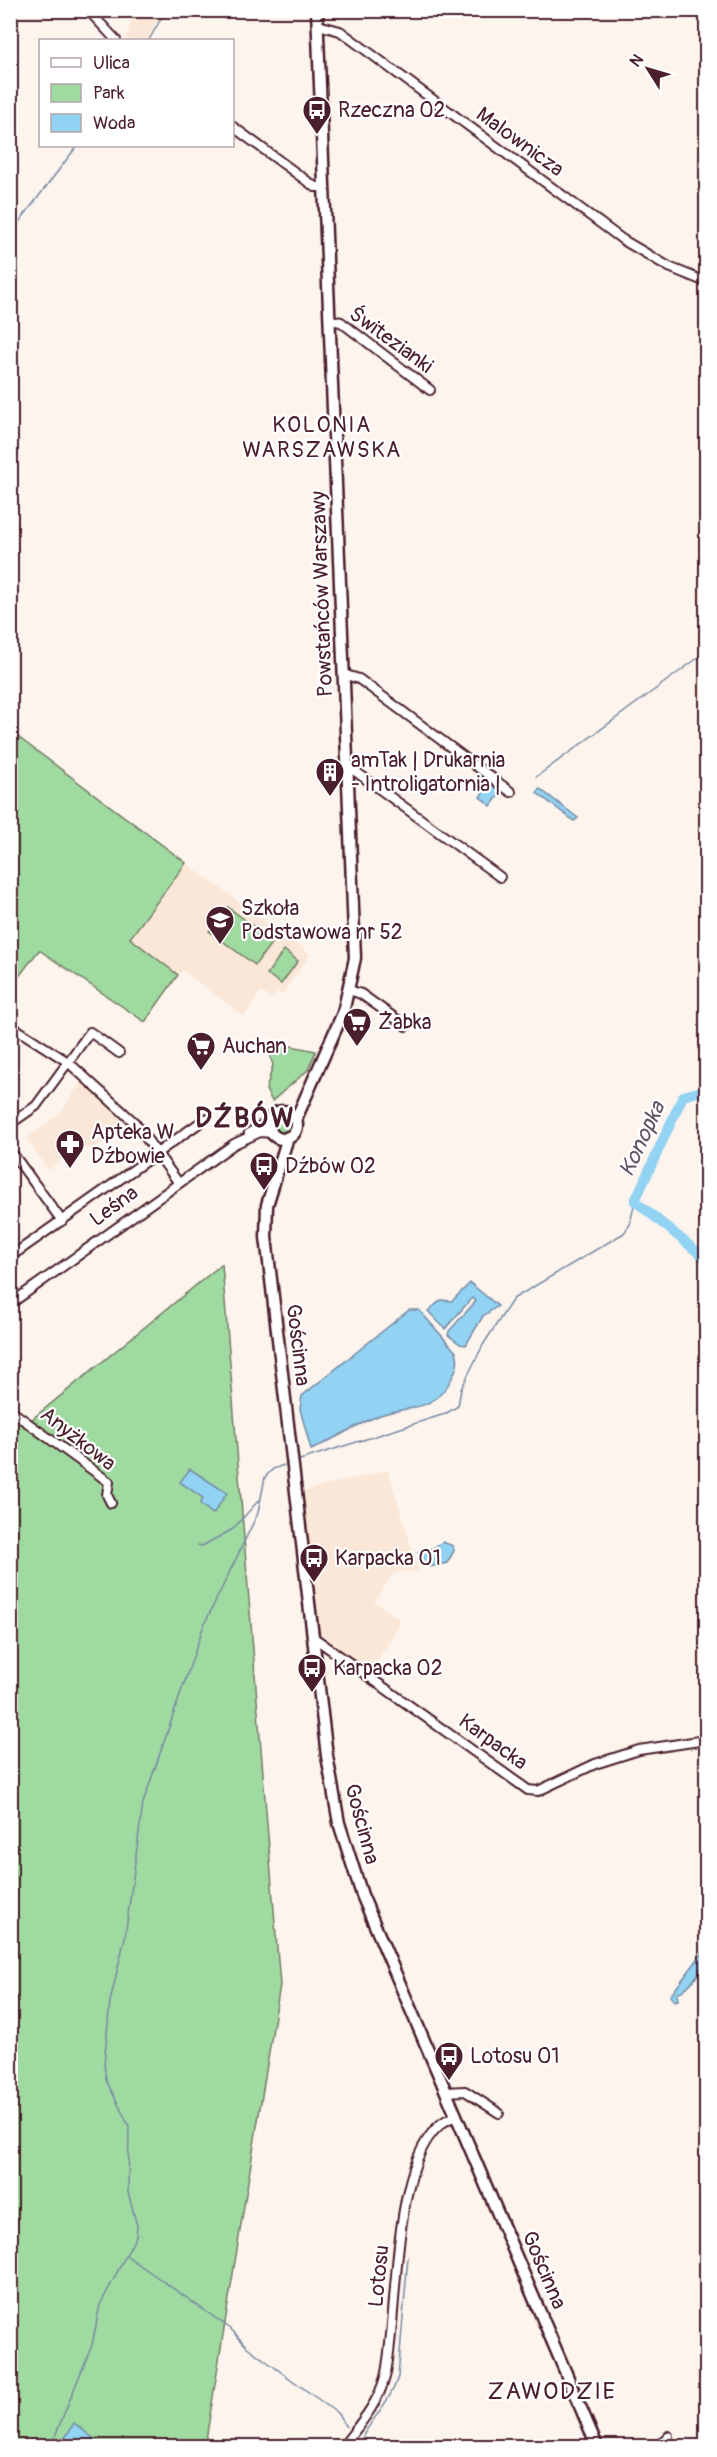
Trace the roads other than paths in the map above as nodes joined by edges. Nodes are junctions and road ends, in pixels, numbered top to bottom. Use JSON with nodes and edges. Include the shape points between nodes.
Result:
{"nodes":[{"id":1,"x":88,"y":10,"type":"edge"},
{"id":2,"x":317,"y":10,"type":"edge"},
{"id":3,"x":318,"y":25,"type":"junction"},
{"id":4,"x":115,"y":39,"type":"edge"},
{"id":5,"x":234,"y":127,"type":"edge"},
{"id":6,"x":325,"y":187,"type":"junction"},
{"id":7,"x":706,"y":282,"type":"edge"},
{"id":8,"x":331,"y":320,"type":"junction"},
{"id":9,"x":430,"y":390,"type":"dead end"},
{"id":10,"x":346,"y":675,"type":"junction"},
{"id":11,"x":348,"y":766,"type":"junction"},
{"id":12,"x":511,"y":792,"type":"dead end"},
{"id":13,"x":500,"y":877,"type":"dead end"},
{"id":14,"x":349,"y":990,"type":"junction"},
{"id":15,"x":10,"y":1025,"type":"edge"},
{"id":16,"x":406,"y":1026,"type":"dead end"},
{"id":17,"x":119,"y":1053,"type":"dead end"},
{"id":18,"x":68,"y":1062,"type":"junction"},
{"id":19,"x":291,"y":1115,"type":"junction"},
{"id":20,"x":205,"y":1119,"type":"dead end"},
{"id":21,"x":269,"y":1121,"type":"junction"},
{"id":22,"x":10,"y":1124,"type":"edge"},
{"id":23,"x":279,"y":1136,"type":"junction"},
{"id":24,"x":241,"y":1140,"type":"junction"},
{"id":25,"x":11,"y":1153,"type":"edge"},
{"id":26,"x":157,"y":1154,"type":"junction"},
{"id":27,"x":178,"y":1182,"type":"junction"},
{"id":28,"x":62,"y":1221,"type":"junction"},
{"id":29,"x":11,"y":1257,"type":"edge"},
{"id":30,"x":10,"y":1304,"type":"edge"},
{"id":31,"x":10,"y":1410,"type":"edge"},
{"id":32,"x":111,"y":1503,"type":"dead end"},
{"id":33,"x":313,"y":1637,"type":"junction"},
{"id":34,"x":706,"y":1740,"type":"edge"},
{"id":35,"x":446,"y":2091,"type":"junction"},
{"id":36,"x":500,"y":2113,"type":"dead end"},
{"id":37,"x":457,"y":2116,"type":"junction"},
{"id":38,"x":668,"y":2436,"type":"dead end"},
{"id":39,"x":343,"y":2446,"type":"edge"},
{"id":40,"x":597,"y":2446,"type":"edge"},
{"id":41,"x":659,"y":2446,"type":"edge"}],
"edges":[{"from":1,"to":4,"type":"street"},
{"from":2,"to":3,"type":"main road","name":"Powstańców Warszawy"},
{"from":3,"to":6,"type":"main road","name":"Powstańców Warszawy"},
{"from":3,"to":7,"type":"street","name":"Malownicza","via":[[340,31],[623,240],[669,267]]},
{"from":5,"to":6,"type":"street","via":[[315,187]]},
{"from":6,"to":8,"type":"main road","name":"Powstańców Warszawy"},
{"from":8,"to":9,"type":"street","name":"Świtezianki","via":[[341,322]]},
{"from":8,"to":10,"type":"main road","name":"Powstańców Warszawy"},
{"from":10,"to":11,"type":"main road","name":"Powstańców Warszawy"},
{"from":10,"to":12,"type":"street","via":[[360,679]]},
{"from":11,"to":13,"type":"street"},
{"from":11,"to":14,"type":"main road","name":"Powstańców Warszawy","via":[[355,958]]},
{"from":14,"to":16,"type":"street","via":[[361,994]]},
{"from":14,"to":19,"type":"main road","name":"Powstańców Warszawy","via":[[334,1037]]},
{"from":15,"to":18,"type":"street"},
{"from":17,"to":18,"type":"street","via":[[90,1032]]},
{"from":18,"to":22,"type":"street","via":[[36,1106]]},
{"from":18,"to":26,"type":"street","via":[[135,1123]]},
{"from":19,"to":21,"type":"main road","via":[[277,1112]]},
{"from":19,"to":23,"type":"main road","name":"Powstańców Warszawy","via":[[296,1130]]},
{"from":20,"to":26,"type":"street"},
{"from":21,"to":23,"type":"main road"},
{"from":21,"to":24,"type":"street","name":"Leśna"},
{"from":23,"to":24,"type":"street","name":"Leśna","via":[[262,1131]]},
{"from":23,"to":33,"type":"main road","name":"Gościnna","via":[[278,1167],[267,1205],[266,1237]]},
{"from":24,"to":27,"type":"street","name":"Leśna"},
{"from":25,"to":28,"type":"street"},
{"from":26,"to":27,"type":"street"},
{"from":26,"to":28,"type":"street"},
{"from":27,"to":30,"type":"street","name":"Leśna"},
{"from":28,"to":29,"type":"street"},
{"from":31,"to":32,"type":"street","name":"Anyżkowa","via":[[109,1482],[107,1495]]},
{"from":33,"to":34,"type":"street","name":"Karpacka","via":[[528,1790],[538,1791],[595,1764],[639,1750]]},
{"from":33,"to":35,"type":"main road","name":"Gościnna","via":[[331,1784],[349,1860]]},
{"from":35,"to":36,"type":"street","via":[[465,2091]]},
{"from":35,"to":37,"type":"main road","name":"Gościnna"},
{"from":37,"to":39,"type":"street","name":"Lotosu","via":[[439,2123],[425,2139],[418,2156],[403,2217],[391,2349],[384,2380],[374,2403]]},
{"from":37,"to":40,"type":"main road","name":"Gościnna"},
{"from":38,"to":41,"type":"street"}]}
